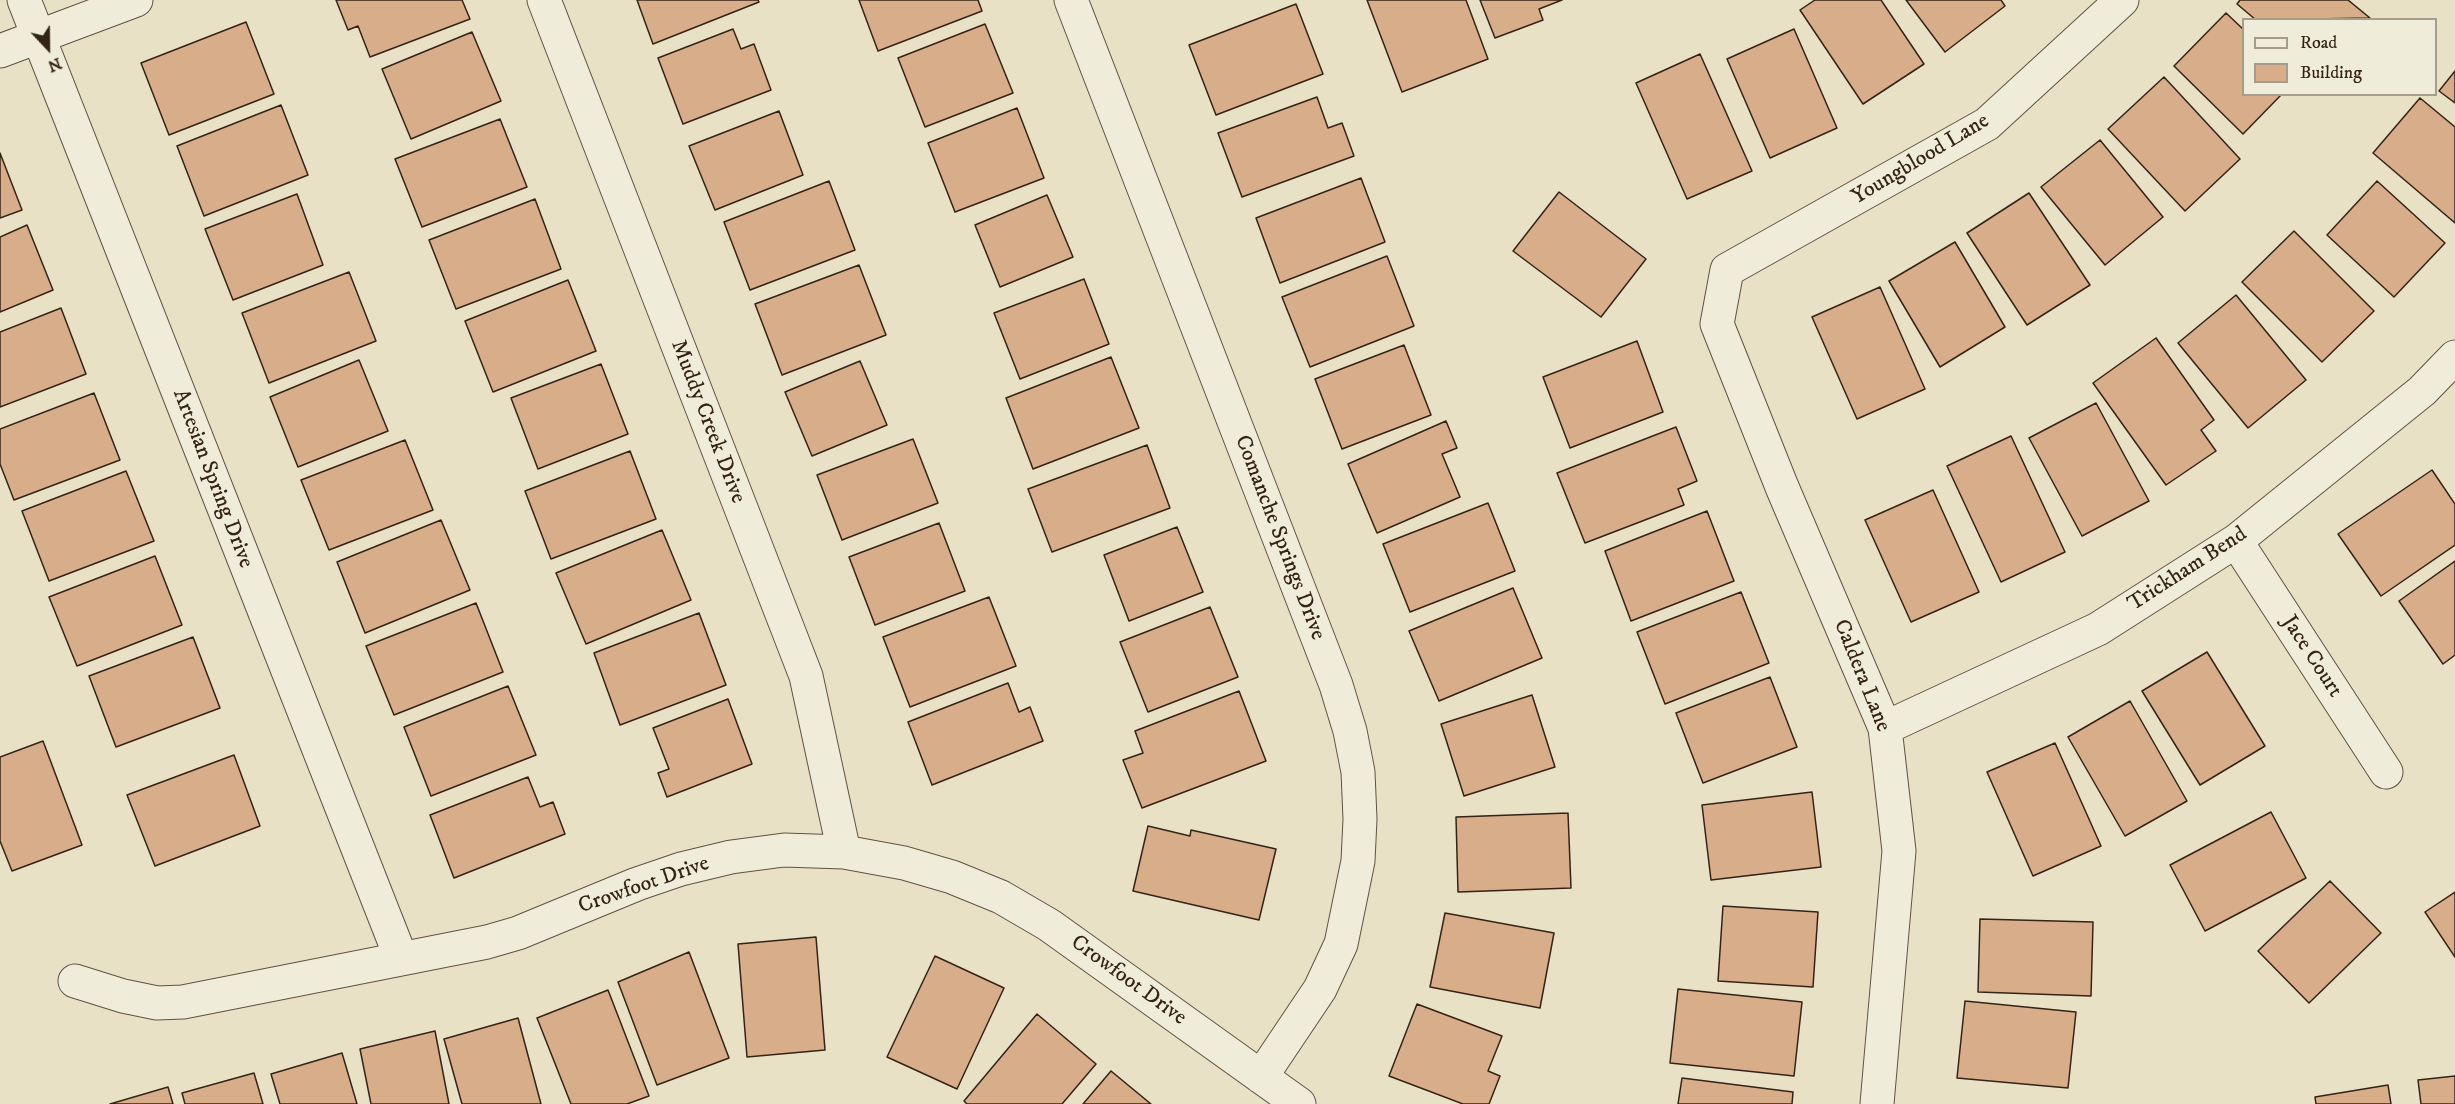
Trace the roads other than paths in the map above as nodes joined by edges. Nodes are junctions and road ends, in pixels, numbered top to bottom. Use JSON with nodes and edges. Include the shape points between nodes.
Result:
{"nodes":[{"id":1,"x":24,"y":0,"type":"edge"},
{"id":2,"x":136,"y":0,"type":"edge"},
{"id":3,"x":544,"y":0,"type":"edge"},
{"id":4,"x":2122,"y":0,"type":"edge"},
{"id":5,"x":1075,"y":1,"type":"edge"},
{"id":6,"x":38,"y":36,"type":"junction"},
{"id":7,"x":0,"y":51,"type":"edge"},
{"id":8,"x":1727,"y":270,"type":"joint"},
{"id":9,"x":2455,"y":357,"type":"edge"},
{"id":10,"x":2236,"y":541,"type":"junction"},
{"id":11,"x":1885,"y":728,"type":"junction"},
{"id":12,"x":2386,"y":772,"type":"dead end"},
{"id":13,"x":844,"y":852,"type":"junction"},
{"id":14,"x":401,"y":958,"type":"junction"},
{"id":15,"x":75,"y":981,"type":"dead end"},
{"id":16,"x":1262,"y":1077,"type":"junction"},
{"id":17,"x":1299,"y":1104,"type":"edge"},
{"id":18,"x":1877,"y":1104,"type":"edge"}],
"edges":[{"from":1,"to":6,"type":"street","name":"Artesian Spring Drive"},
{"from":2,"to":6,"type":"street"},
{"from":3,"to":13,"type":"street","name":"Muddy Creek Drive","via":[[806,676]]},
{"from":4,"to":8,"type":"street","name":"Youngblood Lane","via":[[1987,124]]},
{"from":5,"to":16,"type":"street","name":"Comanche Springs Drive","via":[[1336,685],[1358,772],[1358,861],[1341,944],[1320,989]]},
{"from":6,"to":7,"type":"street"},
{"from":6,"to":14,"type":"street","name":"Artesian Spring Drive"},
{"from":8,"to":11,"type":"street","name":"Caldera Lane","via":[[1717,324]]},
{"from":9,"to":10,"type":"street","name":"Trickham Bend","via":[[2422,391]]},
{"from":10,"to":11,"type":"street","name":"Trickham Bend","via":[[2098,629]]},
{"from":10,"to":12,"type":"street","name":"Jace Court"},
{"from":11,"to":18,"type":"street","name":"Caldera Lane","via":[[1899,851]]},
{"from":13,"to":14,"type":"street","name":"Crowfoot Drive","via":[[784,850],[731,857],[637,884],[518,933]]},
{"from":13,"to":16,"type":"street","name":"Crowfoot Drive","via":[[904,863],[1001,897],[1049,925]]},
{"from":14,"to":15,"type":"street","name":"Crowfoot Drive","via":[[183,1002],[157,1003]]},
{"from":16,"to":17,"type":"street","name":"Crowfoot Drive"}]}
